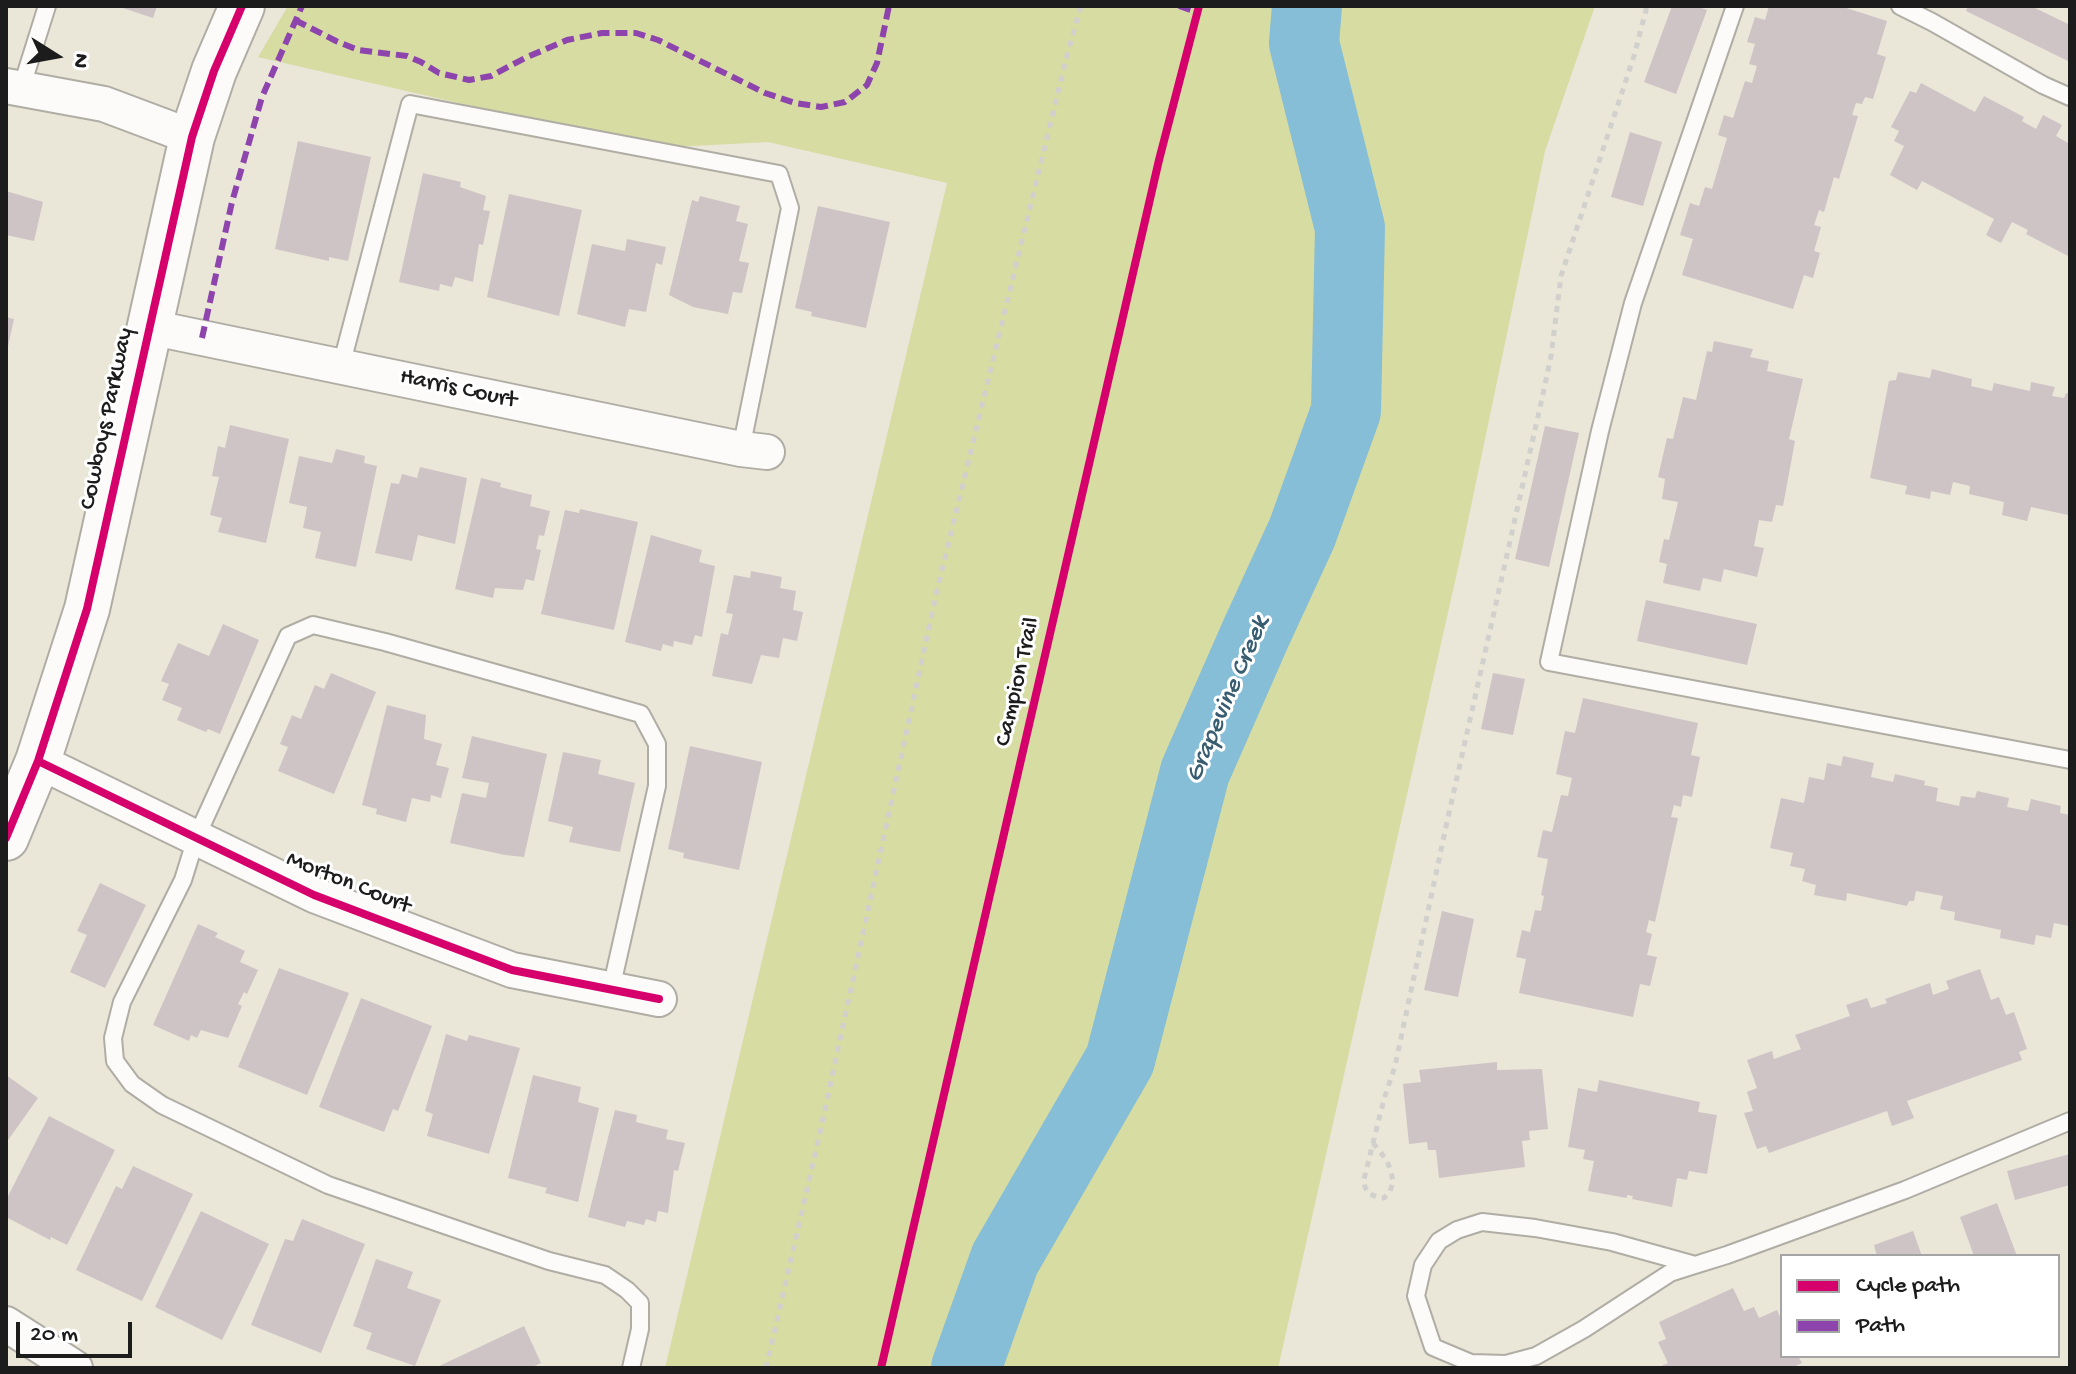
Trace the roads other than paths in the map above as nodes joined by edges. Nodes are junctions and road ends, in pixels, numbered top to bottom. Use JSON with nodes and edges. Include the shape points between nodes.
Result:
{"nodes":[{"id":1,"x":47,"y":6,"type":"edge"},
{"id":2,"x":242,"y":6,"type":"edge"},
{"id":3,"x":1735,"y":6,"type":"edge"},
{"id":4,"x":1900,"y":6,"type":"edge"},
{"id":5,"x":14,"y":88,"type":"edge"},
{"id":6,"x":2070,"y":97,"type":"edge"},
{"id":7,"x":192,"y":137,"type":"junction"},
{"id":8,"x":149,"y":327,"type":"junction"},
{"id":9,"x":341,"y":366,"type":"junction"},
{"id":10,"x":754,"y":451,"type":"joint"},
{"id":11,"x":2070,"y":760,"type":"edge"},
{"id":12,"x":38,"y":761,"type":"junction"},
{"id":13,"x":6,"y":838,"type":"edge"},
{"id":14,"x":196,"y":838,"type":"junction"},
{"id":15,"x":611,"y":989,"type":"junction"},
{"id":16,"x":659,"y":999,"type":"dead end"},
{"id":17,"x":2070,"y":1121,"type":"edge"},
{"id":18,"x":1695,"y":1265,"type":"junction"},
{"id":19,"x":6,"y":1324,"type":"edge"},
{"id":20,"x":75,"y":1368,"type":"edge"},
{"id":21,"x":631,"y":1368,"type":"edge"}],
"edges":[{"from":1,"to":5,"type":"lane"},
{"from":2,"to":7,"type":"street","name":"Cowboys Parkway"},
{"from":3,"to":11,"type":"lane","via":[[1633,303],[1549,662]]},
{"from":4,"to":6,"type":"lane"},
{"from":5,"to":7,"type":"street","via":[[104,104]]},
{"from":7,"to":8,"type":"street","name":"Cowboys Parkway"},
{"from":8,"to":9,"type":"street","name":"Harris Court"},
{"from":8,"to":12,"type":"street","name":"Cowboys Parkway","via":[[87,609]]},
{"from":9,"to":10,"type":"street","name":"Harris Court"},
{"from":9,"to":10,"type":"lane","via":[[410,104],[779,174],[790,208]]},
{"from":12,"to":13,"type":"street","name":"Cowboys Parkway"},
{"from":12,"to":14,"type":"street","name":"Morton Court"},
{"from":14,"to":15,"type":"street","name":"Morton Court","via":[[314,895],[512,970]]},
{"from":14,"to":15,"type":"lane","via":[[288,636],[313,625],[641,714],[657,744],[657,786]]},
{"from":14,"to":21,"type":"lane","via":[[183,880],[122,1002],[113,1038],[115,1061],[132,1084],[162,1105],[328,1185],[605,1275],[640,1303]]},
{"from":15,"to":16,"type":"street","name":"Morton Court"},
{"from":17,"to":18,"type":"lane","via":[[1905,1190]]},
{"from":18,"to":18,"type":"lane","via":[[1670,1273],[1536,1356],[1506,1364],[1471,1363],[1433,1347],[1416,1296],[1423,1265],[1439,1241],[1482,1222],[1612,1242]]},
{"from":19,"to":20,"type":"street"}]}
